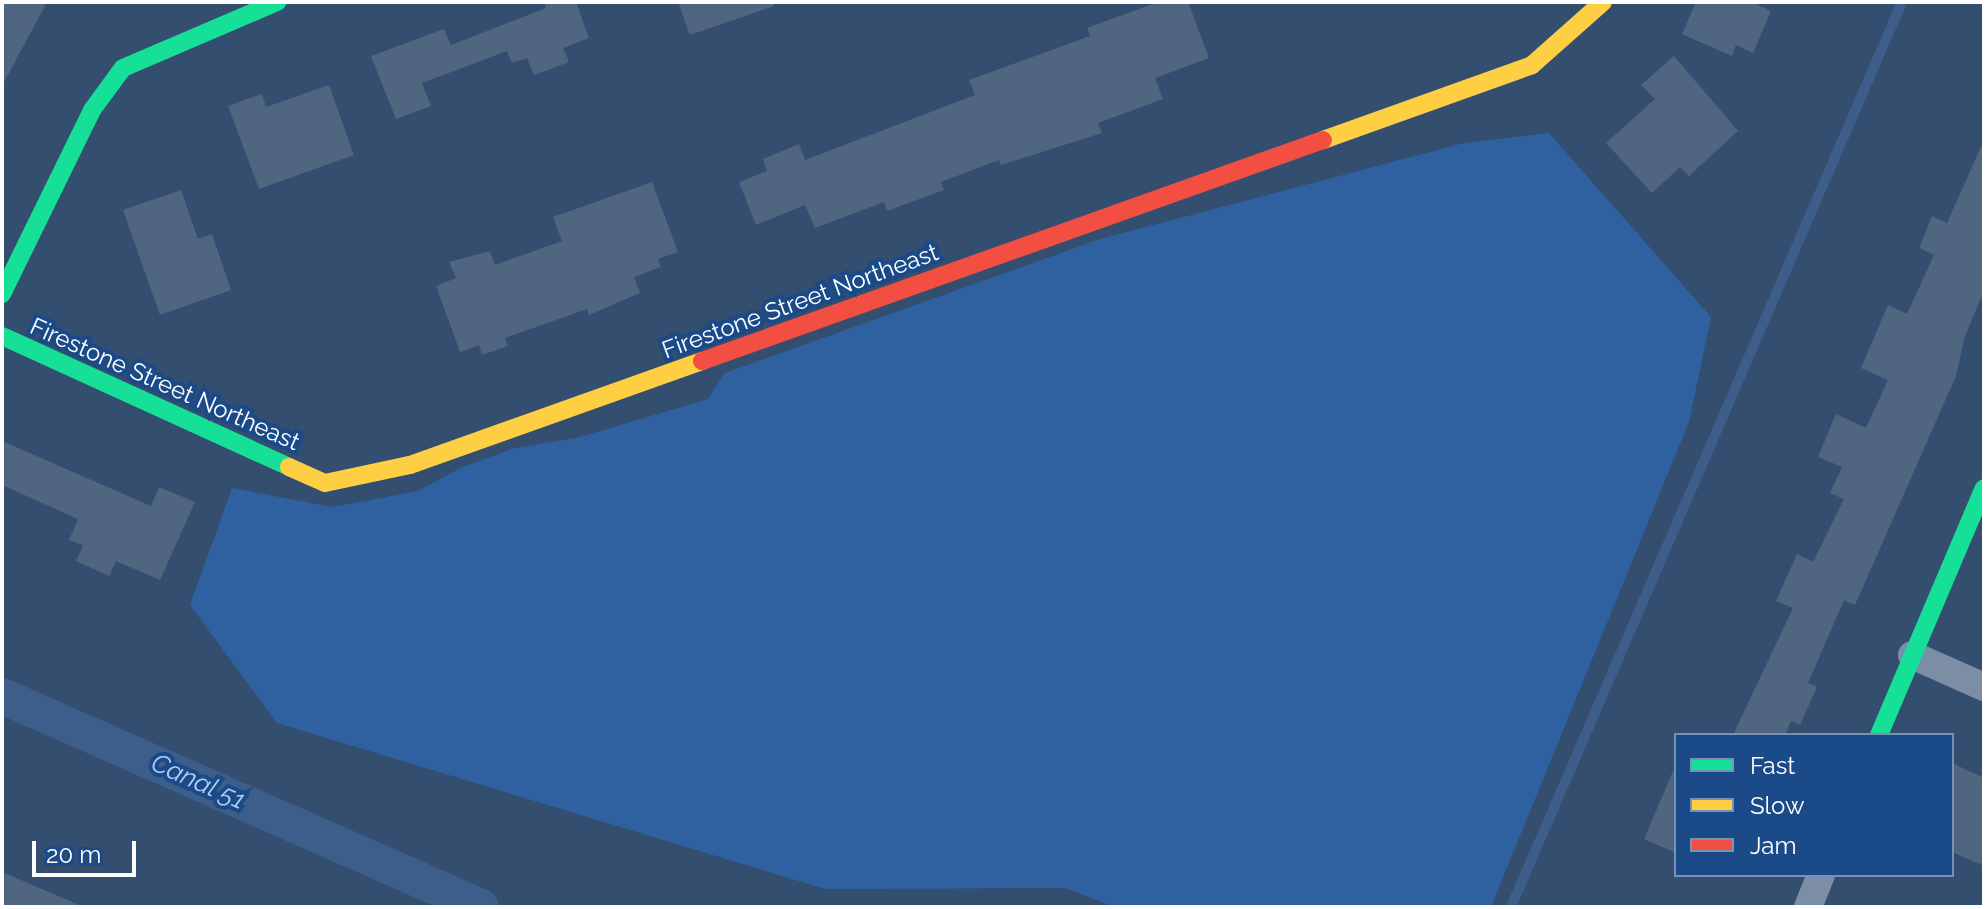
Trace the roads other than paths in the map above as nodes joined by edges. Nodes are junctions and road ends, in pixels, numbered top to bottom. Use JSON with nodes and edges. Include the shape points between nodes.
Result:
{"nodes":[{"id":1,"x":277,"y":2,"type":"edge"},
{"id":2,"x":1603,"y":2,"type":"edge"},
{"id":3,"x":2,"y":294,"type":"edge"},
{"id":4,"x":2,"y":336,"type":"edge"},
{"id":5,"x":1984,"y":488,"type":"edge"},
{"id":6,"x":1912,"y":655,"type":"junction"},
{"id":7,"x":1984,"y":687,"type":"edge"},
{"id":8,"x":1880,"y":733,"type":"edge"},
{"id":9,"x":1820,"y":877,"type":"edge"},
{"id":10,"x":1808,"y":907,"type":"edge"}],
"edges":[{"from":1,"to":3,"type":"street","via":[[123,68],[92,110]]},
{"from":2,"to":4,"type":"street","name":"Firestone Street Northeast","via":[[1532,65],[396,468],[325,483]]},
{"from":5,"to":6,"type":"street"},
{"from":6,"to":7,"type":"street"},
{"from":6,"to":8,"type":"street"},
{"from":9,"to":10,"type":"street"}]}
